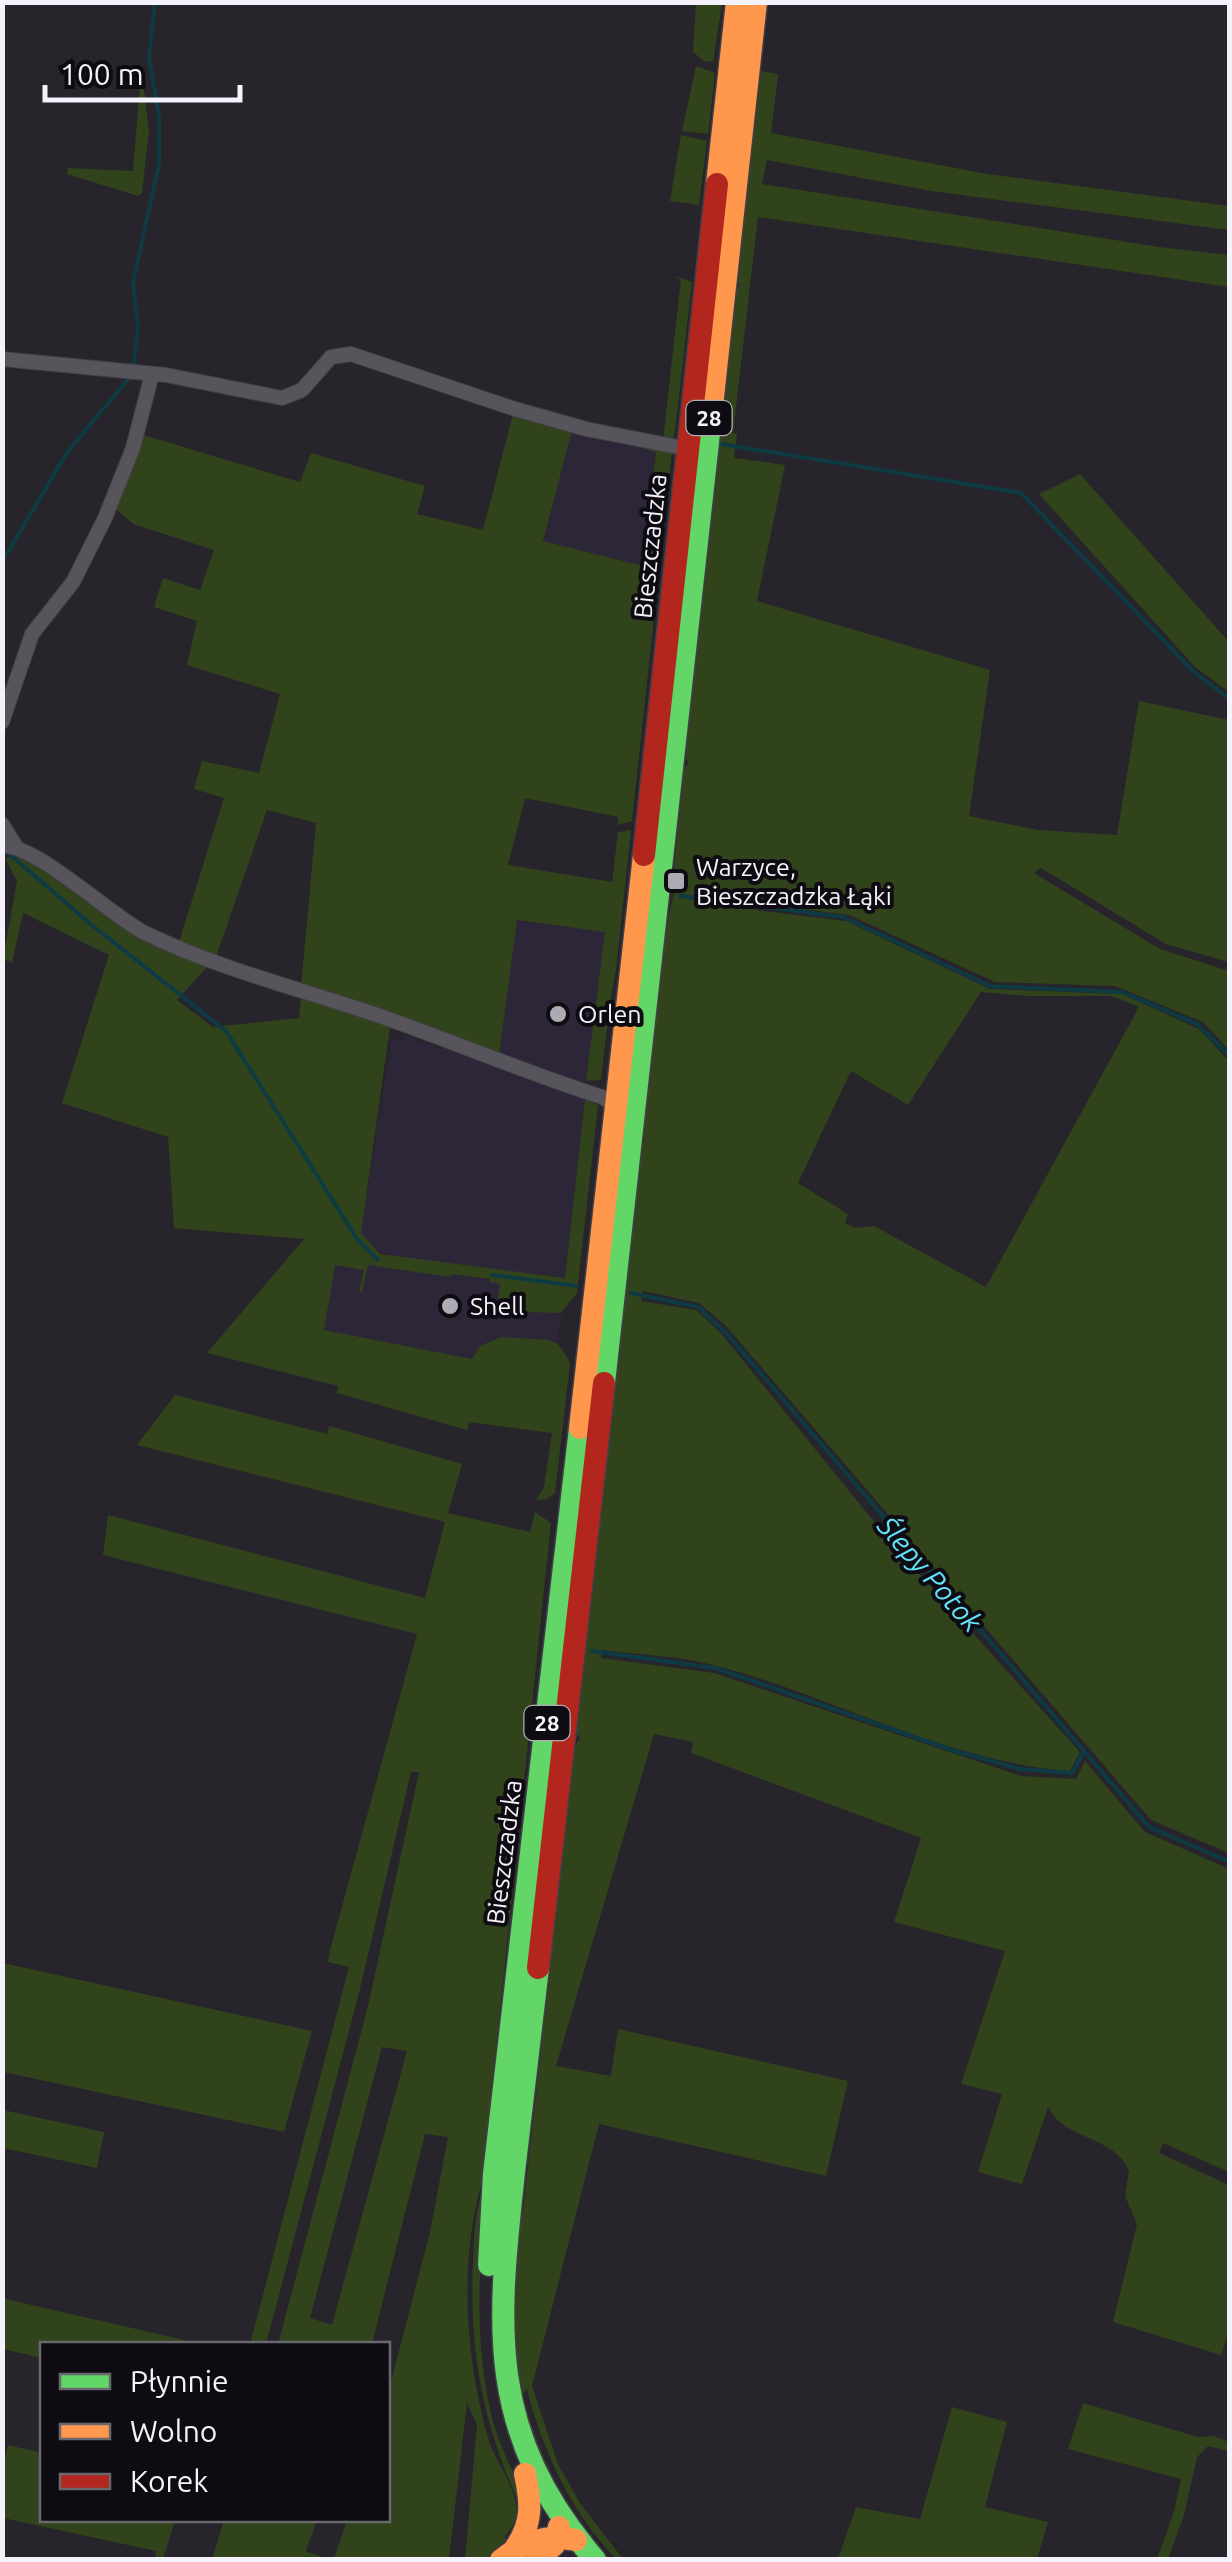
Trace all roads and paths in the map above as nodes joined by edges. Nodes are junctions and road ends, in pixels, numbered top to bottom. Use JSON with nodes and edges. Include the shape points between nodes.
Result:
{"nodes":[{"id":1,"x":737,"y":2,"type":"edge"},
{"id":2,"x":756,"y":2,"type":"edge"},
{"id":3,"x":2,"y":359,"type":"edge"},
{"id":4,"x":146,"y":374,"type":"junction"},
{"id":5,"x":688,"y":449,"type":"junction"},
{"id":6,"x":2,"y":722,"type":"edge"},
{"id":7,"x":2,"y":824,"type":"edge"},
{"id":8,"x":10,"y":846,"type":"edge"},
{"id":9,"x":639,"y":1067,"type":"junction"},
{"id":10,"x":612,"y":1099,"type":"junction"},
{"id":11,"x":631,"y":1138,"type":"junction"},
{"id":12,"x":525,"y":2474,"type":"junction"},
{"id":13,"x":568,"y":2538,"type":"edge"},
{"id":14,"x":508,"y":2553,"type":"edge"},
{"id":15,"x":536,"y":2560,"type":"edge"},
{"id":16,"x":594,"y":2560,"type":"edge"}],
"edges":[{"from":1,"to":5,"type":"main road","name":"Bieszczadzka","number":"28"},
{"from":2,"to":9,"type":"main road","name":"Bieszczadzka","number":"28"},
{"from":3,"to":4,"type":"street"},
{"from":4,"to":5,"type":"street","via":[[282,398],[302,390],[331,357],[351,354],[514,410]]},
{"from":4,"to":6,"type":"street","via":[[132,448],[105,518],[73,582],[32,634]]},
{"from":5,"to":10,"type":"main road","name":"Bieszczadzka","number":"28"},
{"from":7,"to":8,"type":"street"},
{"from":8,"to":10,"type":"street","via":[[143,932]]},
{"from":9,"to":10,"type":"street","via":[[632,1085]]},
{"from":9,"to":11,"type":"main road","name":"Bieszczadzka","number":"28"},
{"from":10,"to":11,"type":"street","name":"Bieszczadzka"},
{"from":10,"to":12,"type":"main road","name":"Bieszczadzka","number":"28","via":[[494,2174],[492,2370]]},
{"from":11,"to":13,"type":"main road","name":"Bieszczadzka","number":"28","via":[[502,2280],[506,2378]]},
{"from":12,"to":13,"type":"main road","name":"Bieszczadzka","number":"28"},
{"from":12,"to":14,"type":"main road","via":[[530,2524]]},
{"from":13,"to":14,"type":"main road","via":[[543,2536]]},
{"from":13,"to":15,"type":"main road"},
{"from":13,"to":16,"type":"main road","number":"28"}]}
